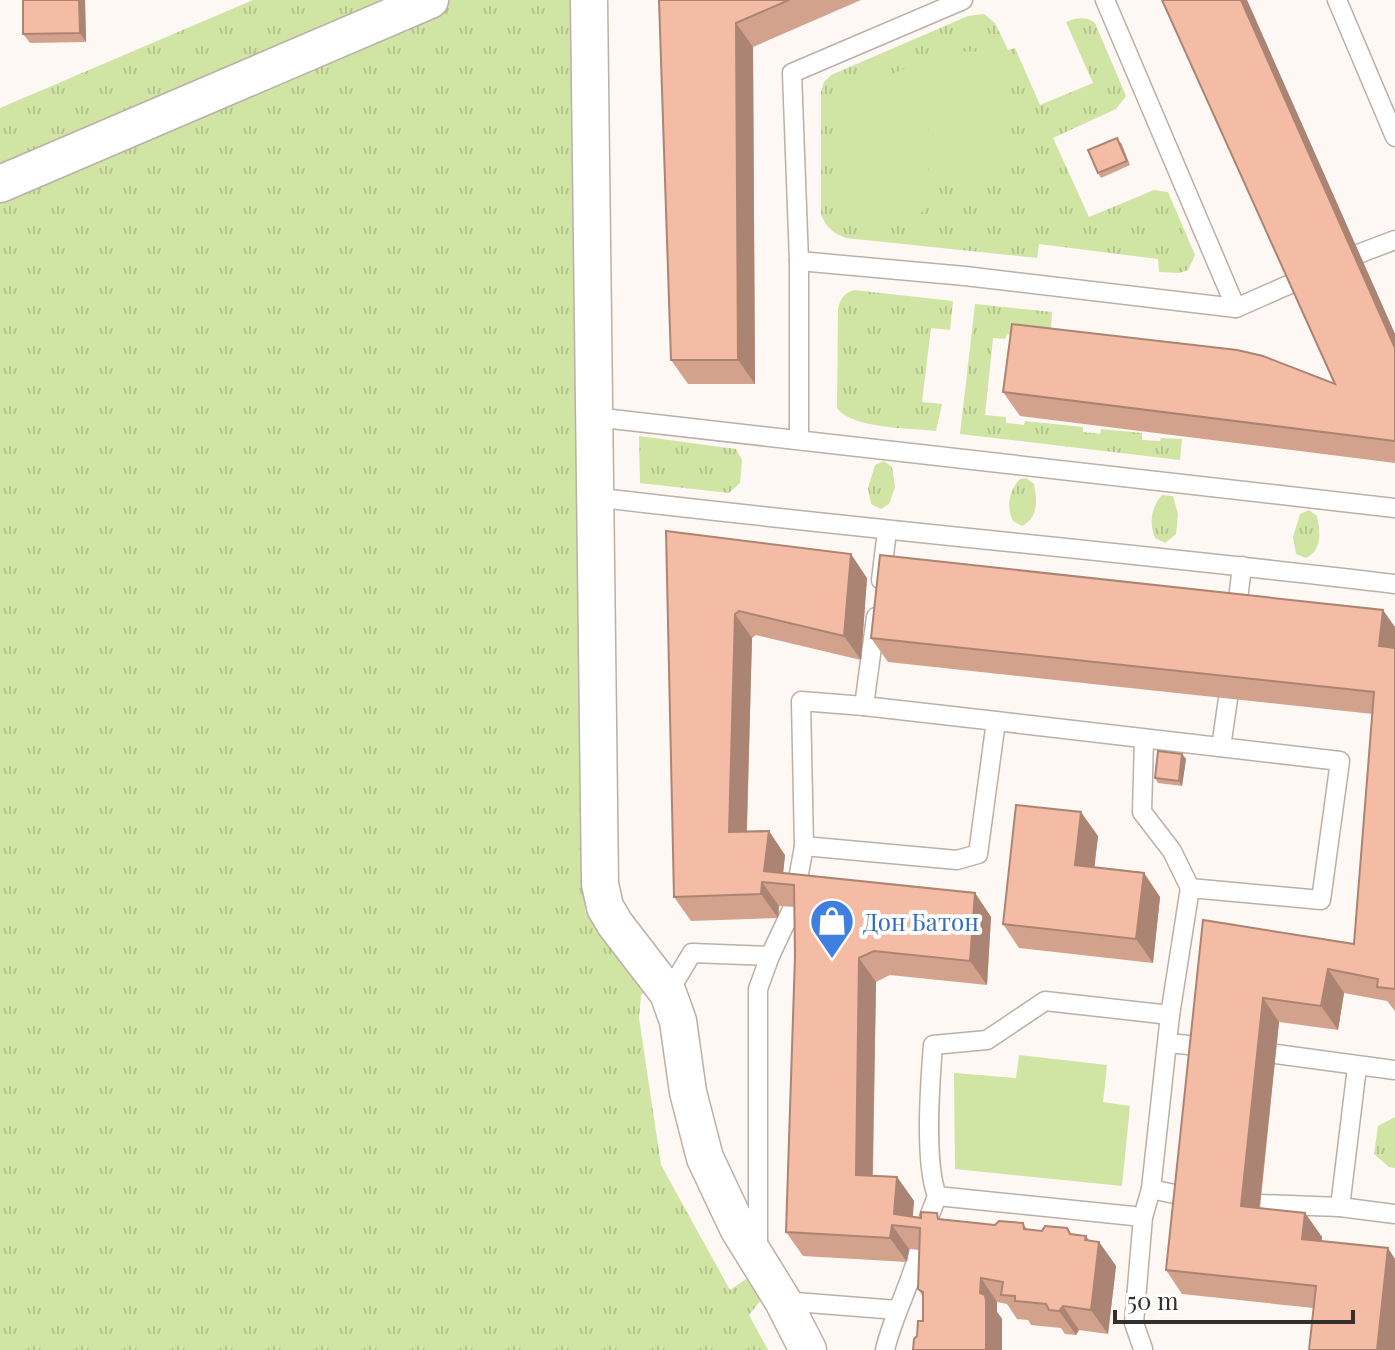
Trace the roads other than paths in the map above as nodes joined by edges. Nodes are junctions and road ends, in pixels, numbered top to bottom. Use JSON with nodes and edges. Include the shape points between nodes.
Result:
{"nodes":[{"id":1,"x":430,"y":0,"type":"edge"},
{"id":2,"x":589,"y":0,"type":"edge"},
{"id":3,"x":963,"y":0,"type":"edge"},
{"id":4,"x":1105,"y":0,"type":"edge"},
{"id":5,"x":1337,"y":0,"type":"edge"},
{"id":6,"x":1395,"y":137,"type":"edge"},
{"id":7,"x":0,"y":184,"type":"edge"},
{"id":8,"x":1395,"y":240,"type":"edge"},
{"id":9,"x":1358,"y":254,"type":"dead end"},
{"id":10,"x":799,"y":261,"type":"junction"},
{"id":11,"x":1295,"y":282,"type":"edge"},
{"id":12,"x":1236,"y":308,"type":"junction"},
{"id":13,"x":594,"y":417,"type":"junction"},
{"id":14,"x":799,"y":439,"type":"junction"},
{"id":15,"x":593,"y":497,"type":"junction"},
{"id":16,"x":1395,"y":508,"type":"edge"},
{"id":17,"x":887,"y":531,"type":"junction"},
{"id":18,"x":1242,"y":566,"type":"junction"},
{"id":19,"x":1395,"y":584,"type":"edge"},
{"id":20,"x":1236,"y":616,"type":"edge"},
{"id":21,"x":1228,"y":699,"type":"edge"},
{"id":22,"x":864,"y":706,"type":"junction"},
{"id":23,"x":996,"y":721,"type":"junction"},
{"id":24,"x":1144,"y":739,"type":"junction"},
{"id":25,"x":1221,"y":747,"type":"junction"},
{"id":26,"x":804,"y":846,"type":"junction"},
{"id":27,"x":1190,"y":888,"type":"junction"},
{"id":28,"x":770,"y":956,"type":"junction"},
{"id":29,"x":668,"y":993,"type":"junction"},
{"id":30,"x":1170,"y":1015,"type":"junction"},
{"id":31,"x":1168,"y":1043,"type":"junction"},
{"id":32,"x":1209,"y":1047,"type":"edge"},
{"id":33,"x":1276,"y":1054,"type":"dead end"},
{"id":34,"x":1357,"y":1067,"type":"junction"},
{"id":35,"x":1395,"y":1070,"type":"edge"},
{"id":36,"x":1151,"y":1189,"type":"junction"},
{"id":37,"x":937,"y":1196,"type":"junction"},
{"id":38,"x":1193,"y":1198,"type":"edge"},
{"id":39,"x":1260,"y":1204,"type":"dead end"},
{"id":40,"x":1340,"y":1207,"type":"junction"},
{"id":41,"x":1395,"y":1214,"type":"edge"},
{"id":42,"x":1143,"y":1217,"type":"junction"},
{"id":43,"x":758,"y":1261,"type":"junction"},
{"id":44,"x":783,"y":1301,"type":"junction"},
{"id":45,"x":897,"y":1310,"type":"junction"},
{"id":46,"x":808,"y":1350,"type":"edge"},
{"id":47,"x":885,"y":1350,"type":"edge"},
{"id":48,"x":1146,"y":1350,"type":"edge"}],
"edges":[{"from":1,"to":7,"type":"street"},
{"from":2,"to":13,"type":"street"},
{"from":3,"to":10,"type":"lane","via":[[792,73]]},
{"from":4,"to":12,"type":"lane"},
{"from":5,"to":6,"type":"lane"},
{"from":8,"to":9,"type":"lane"},
{"from":10,"to":12,"type":"lane"},
{"from":10,"to":14,"type":"lane"},
{"from":11,"to":12,"type":"lane"},
{"from":13,"to":14,"type":"lane"},
{"from":13,"to":15,"type":"street"},
{"from":14,"to":16,"type":"lane"},
{"from":15,"to":17,"type":"lane"},
{"from":15,"to":29,"type":"street","via":[[600,884],[615,924]]},
{"from":17,"to":18,"type":"lane"},
{"from":17,"to":22,"type":"lane"},
{"from":18,"to":19,"type":"lane"},
{"from":18,"to":20,"type":"lane"},
{"from":21,"to":25,"type":"lane"},
{"from":22,"to":23,"type":"lane"},
{"from":22,"to":26,"type":"lane","via":[[801,701]]},
{"from":23,"to":24,"type":"lane"},
{"from":23,"to":26,"type":"lane","via":[[978,854],[957,860]]},
{"from":24,"to":25,"type":"lane"},
{"from":24,"to":27,"type":"lane","via":[[1142,812],[1172,851]]},
{"from":25,"to":27,"type":"lane","via":[[1340,761],[1321,900]]},
{"from":26,"to":28,"type":"lane","via":[[794,902]]},
{"from":27,"to":30,"type":"lane"},
{"from":28,"to":29,"type":"lane","via":[[692,953]]},
{"from":28,"to":43,"type":"lane","via":[[758,989]]},
{"from":29,"to":43,"type":"street","via":[[705,1158]]},
{"from":30,"to":31,"type":"lane"},
{"from":30,"to":37,"type":"lane","via":[[1045,1001],[987,1040],[933,1045],[931,1161]]},
{"from":31,"to":32,"type":"lane"},
{"from":31,"to":36,"type":"lane"},
{"from":33,"to":34,"type":"lane"},
{"from":34,"to":35,"type":"lane"},
{"from":34,"to":40,"type":"lane"},
{"from":36,"to":38,"type":"lane"},
{"from":36,"to":42,"type":"lane"},
{"from":37,"to":42,"type":"lane"},
{"from":37,"to":45,"type":"lane"},
{"from":39,"to":40,"type":"lane"},
{"from":40,"to":41,"type":"lane"},
{"from":42,"to":48,"type":"lane","via":[[1134,1323]]},
{"from":43,"to":44,"type":"street"},
{"from":44,"to":45,"type":"lane"},
{"from":44,"to":46,"type":"street"},
{"from":45,"to":47,"type":"lane"}]}
